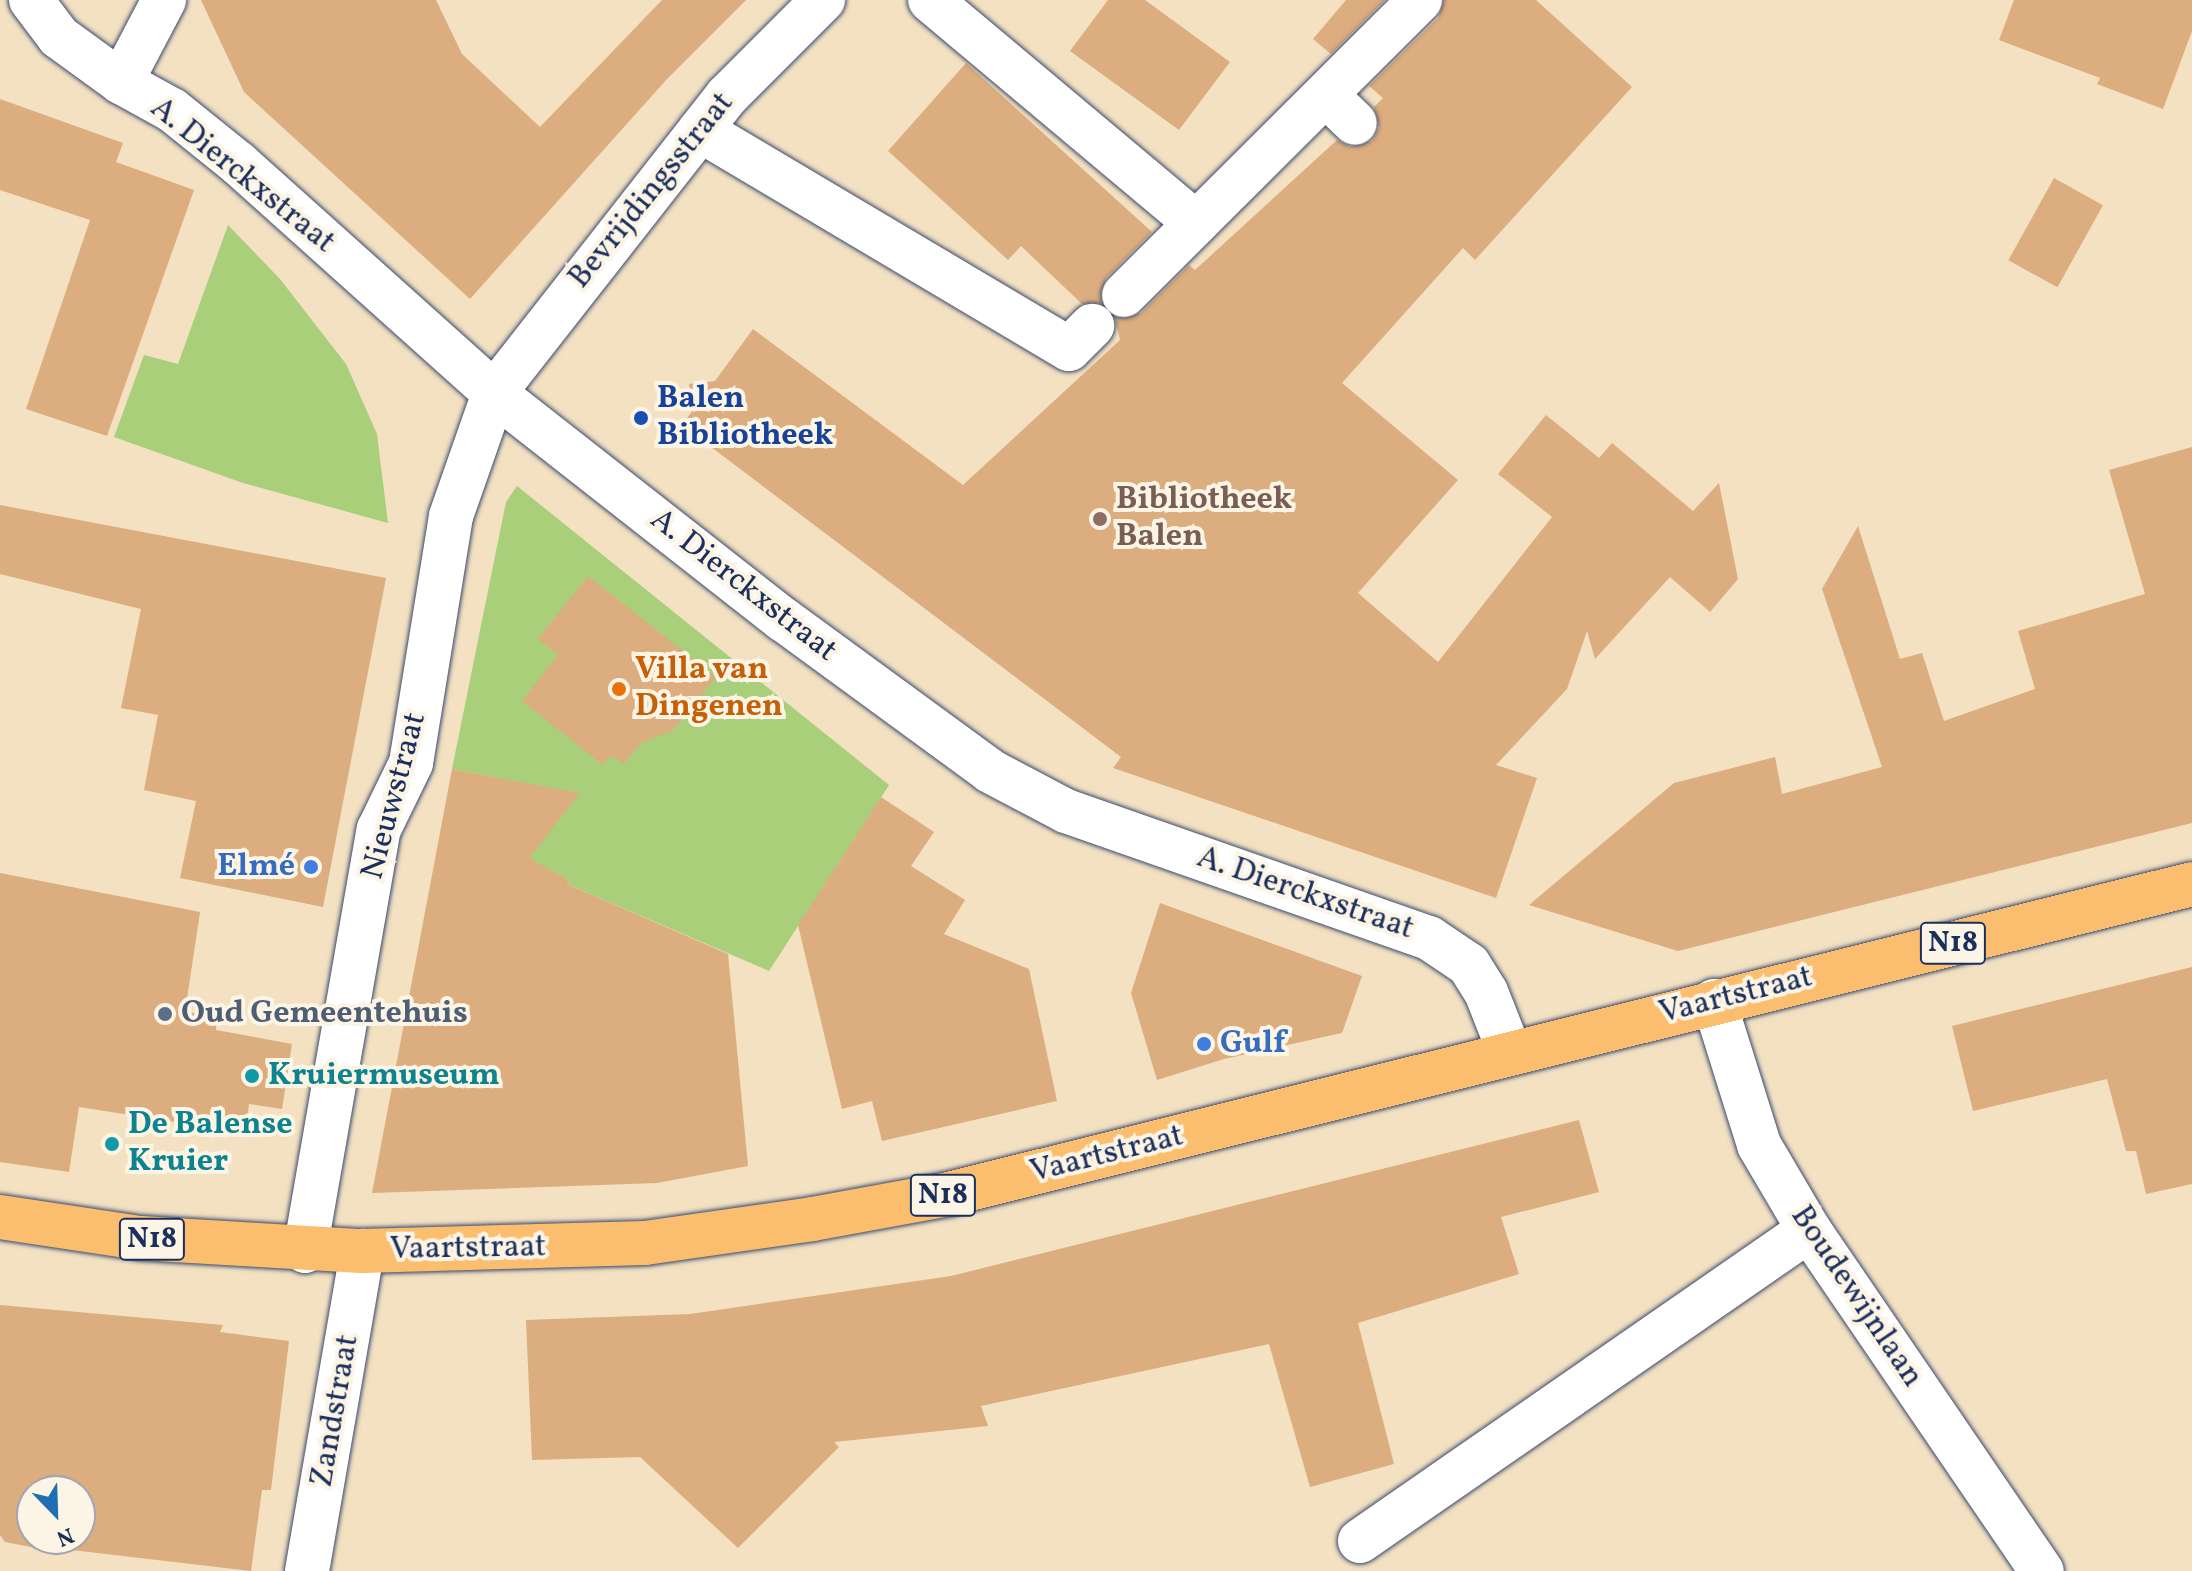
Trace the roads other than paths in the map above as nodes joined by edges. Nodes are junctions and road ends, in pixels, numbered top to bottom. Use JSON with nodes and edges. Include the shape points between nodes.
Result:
{"nodes":[{"id":1,"x":31,"y":0,"type":"edge"},
{"id":2,"x":164,"y":0,"type":"edge"},
{"id":3,"x":823,"y":0,"type":"edge"},
{"id":4,"x":930,"y":0,"type":"edge"},
{"id":5,"x":1420,"y":0,"type":"edge"},
{"id":6,"x":121,"y":82,"type":"junction"},
{"id":7,"x":700,"y":130,"type":"junction"},
{"id":8,"x":1196,"y":223,"type":"junction"},
{"id":9,"x":1124,"y":295,"type":"dead end"},
{"id":10,"x":1092,"y":326,"type":"dead end"},
{"id":11,"x":494,"y":393,"type":"junction"},
{"id":12,"x":2192,"y":884,"type":"edge"},
{"id":13,"x":1714,"y":1001,"type":"junction"},
{"id":14,"x":1510,"y":1053,"type":"junction"},
{"id":15,"x":0,"y":1217,"type":"edge"},
{"id":16,"x":1809,"y":1230,"type":"junction"},
{"id":17,"x":305,"y":1251,"type":"junction"},
{"id":18,"x":362,"y":1251,"type":"junction"},
{"id":19,"x":1360,"y":1541,"type":"dead end"},
{"id":20,"x":307,"y":1571,"type":"edge"},
{"id":21,"x":2042,"y":1571,"type":"edge"}],
"edges":[{"from":1,"to":6,"type":"street","name":"A. Dierckxstraat","via":[[59,37]]},
{"from":2,"to":6,"type":"street"},
{"from":3,"to":7,"type":"street","name":"Bevrijdingsstraat"},
{"from":4,"to":8,"type":"street"},
{"from":5,"to":8,"type":"street","via":[[1340,109]]},
{"from":6,"to":11,"type":"street","name":"A. Dierckxstraat","via":[[172,110],[238,163]]},
{"from":7,"to":10,"type":"street","via":[[1069,349]]},
{"from":7,"to":11,"type":"street","name":"Bevrijdingsstraat"},
{"from":8,"to":9,"type":"street"},
{"from":11,"to":14,"type":"street","name":"A. Dierckxstraat","via":[[784,620],[990,771],[1066,811],[1429,938],[1469,965],[1486,992]]},
{"from":11,"to":17,"type":"street","name":"Nieuwstraat","via":[[451,516],[411,763],[379,829]]},
{"from":12,"to":13,"type":"main road","name":"Vaartstraat","number":"N18"},
{"from":13,"to":14,"type":"main road","name":"Vaartstraat","number":"N18"},
{"from":13,"to":16,"type":"street","name":"Boudewijnlaan","via":[[1759,1145]]},
{"from":14,"to":18,"type":"main road","name":"Vaartstraat","number":"N18","via":[[949,1194],[813,1219],[645,1243]]},
{"from":15,"to":17,"type":"main road","name":"Vaartstraat","number":"N18","via":[[141,1238]]},
{"from":16,"to":19,"type":"street"},
{"from":16,"to":21,"type":"street","name":"Boudewijnlaan"},
{"from":17,"to":18,"type":"main road","name":"Vaartstraat","number":"N18"},
{"from":18,"to":20,"type":"street","name":"Zandstraat"}]}
